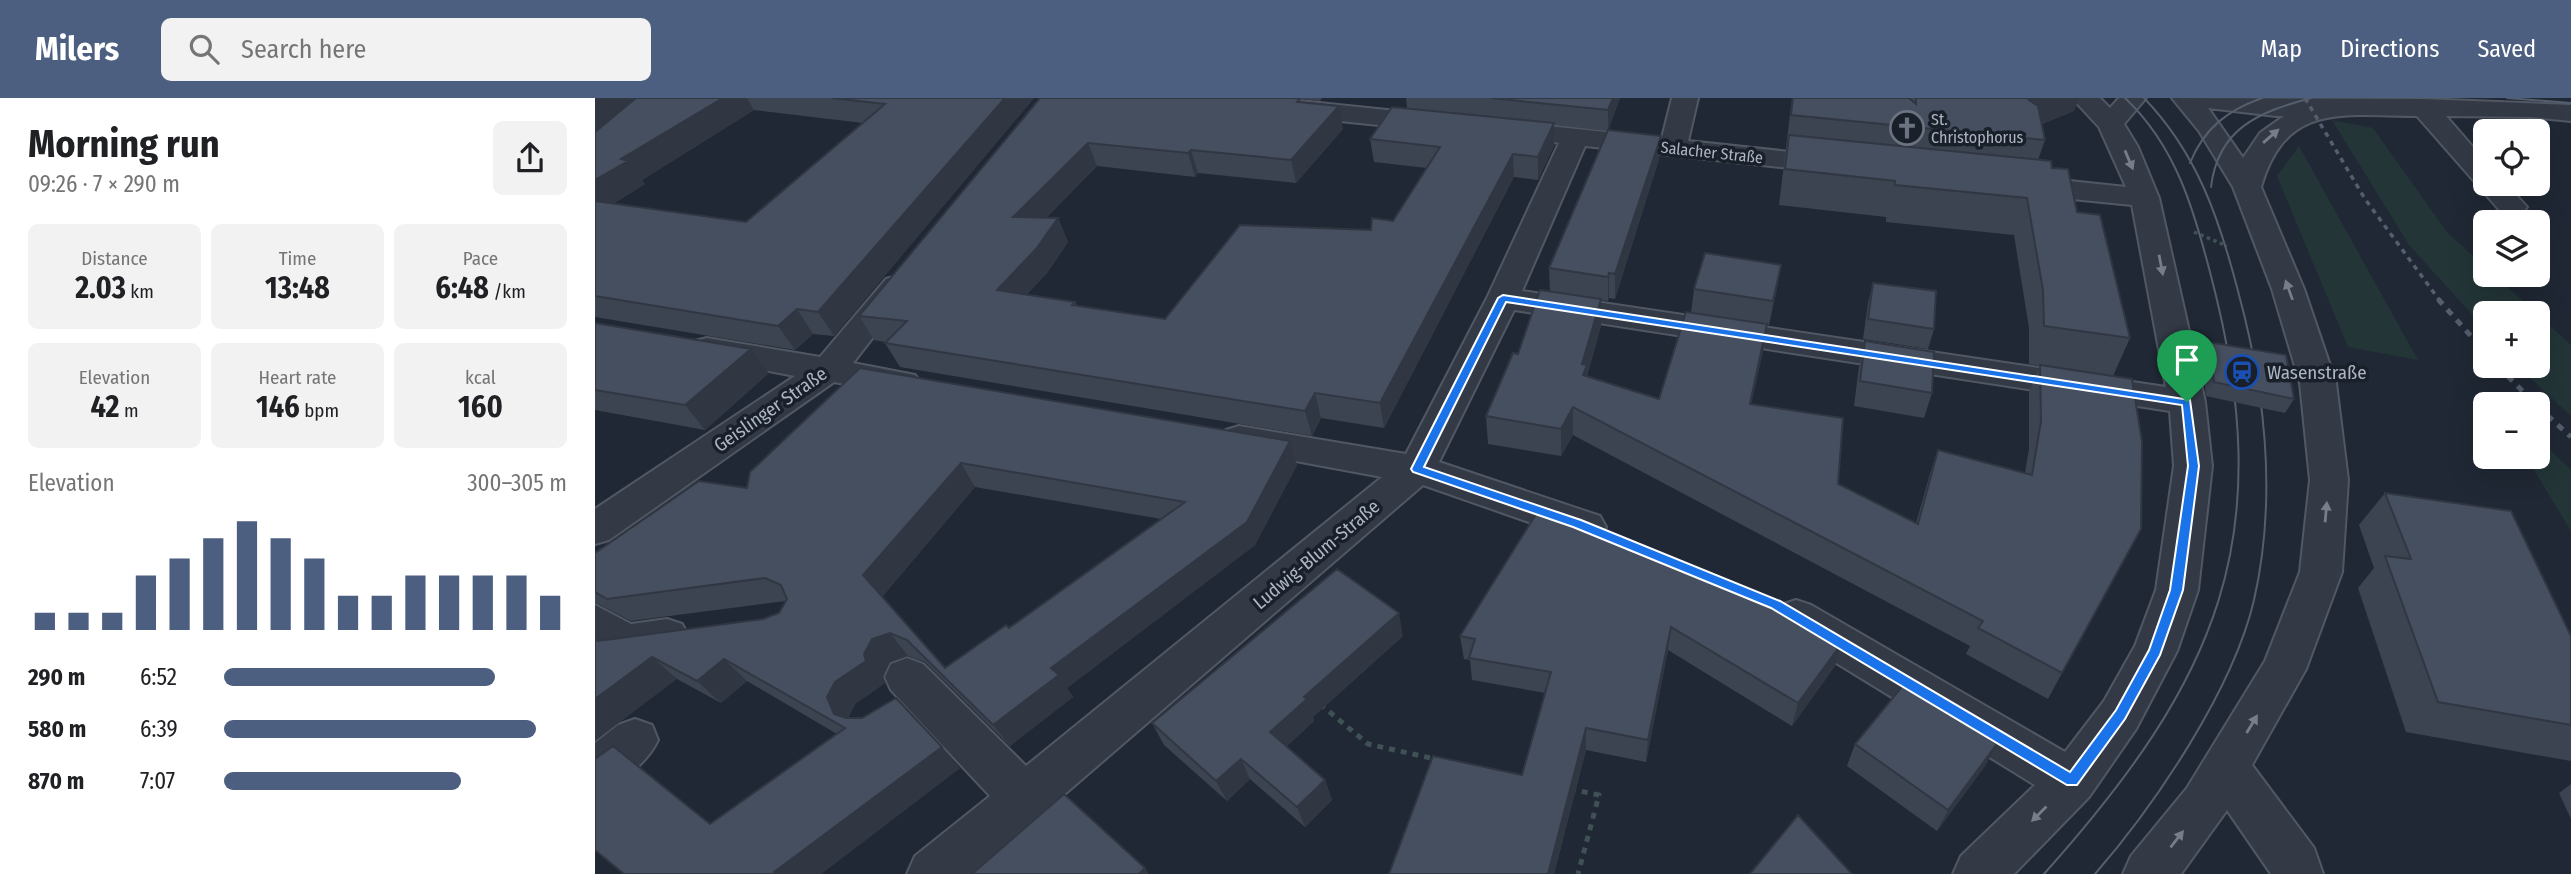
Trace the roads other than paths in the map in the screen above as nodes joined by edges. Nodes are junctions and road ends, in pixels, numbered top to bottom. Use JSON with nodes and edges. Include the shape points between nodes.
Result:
{"nodes":[{"id":1,"x":1195,"y":98,"type":"edge"},
{"id":2,"x":1685,"y":98,"type":"edge"},
{"id":3,"x":2085,"y":98,"type":"edge"},
{"id":4,"x":2133,"y":98,"type":"edge"},
{"id":5,"x":2186,"y":98,"type":"edge"},
{"id":6,"x":1371,"y":107,"type":"edge"},
{"id":7,"x":2423,"y":107,"type":"junction"},
{"id":8,"x":2321,"y":108,"type":"junction"},
{"id":9,"x":2571,"y":113,"type":"edge"},
{"id":10,"x":2110,"y":123,"type":"junction"},
{"id":11,"x":1457,"y":125,"type":"edge"},
{"id":12,"x":1522,"y":131,"type":"edge"},
{"id":13,"x":1574,"y":137,"type":"junction"},
{"id":14,"x":1673,"y":148,"type":"junction"},
{"id":15,"x":2473,"y":164,"type":"edge"},
{"id":16,"x":1866,"y":168,"type":"edge"},
{"id":17,"x":1990,"y":181,"type":"edge"},
{"id":18,"x":2247,"y":187,"type":"junction"},
{"id":19,"x":2501,"y":196,"type":"edge"},
{"id":20,"x":2145,"y":198,"type":"junction"},
{"id":21,"x":2512,"y":207,"type":"dead end"},
{"id":22,"x":914,"y":265,"type":"edge"},
{"id":23,"x":1503,"y":298,"type":"junction"},
{"id":24,"x":677,"y":344,"type":"edge"},
{"id":25,"x":828,"y":370,"type":"junction"},
{"id":26,"x":938,"y":388,"type":"edge"},
{"id":27,"x":2187,"y":402,"type":"junction"},
{"id":28,"x":1212,"y":434,"type":"edge"},
{"id":29,"x":1417,"y":469,"type":"junction"},
{"id":30,"x":595,"y":528,"type":"edge"},
{"id":31,"x":1627,"y":544,"type":"edge"},
{"id":32,"x":1763,"y":600,"type":"edge"},
{"id":33,"x":595,"y":623,"type":"edge"},
{"id":34,"x":705,"y":632,"type":"edge"},
{"id":35,"x":903,"y":693,"type":"dead end"},
{"id":36,"x":635,"y":740,"type":"dead end"},
{"id":37,"x":2226,"y":768,"type":"junction"},
{"id":38,"x":595,"y":771,"type":"edge"},
{"id":39,"x":2072,"y":780,"type":"junction"},
{"id":40,"x":1024,"y":798,"type":"junction"},
{"id":41,"x":933,"y":874,"type":"edge"},
{"id":42,"x":1979,"y":874,"type":"edge"},
{"id":43,"x":2149,"y":874,"type":"edge"},
{"id":44,"x":2297,"y":874,"type":"edge"}],
"edges":[{"from":1,"to":6,"type":"street"},
{"from":2,"to":14,"type":"street"},
{"from":3,"to":10,"type":"street"},
{"from":4,"to":10,"type":"street"},
{"from":5,"to":8,"type":"street"},
{"from":5,"to":18,"type":"street"},
{"from":6,"to":11,"type":"street"},
{"from":7,"to":8,"type":"street"},
{"from":7,"to":9,"type":"street"},
{"from":7,"to":15,"type":"street"},
{"from":18,"to":8,"type":"street","one_way":true,"via":[[2263,142]]},
{"from":10,"to":20,"type":"street","one_way":true},
{"from":12,"to":13,"type":"street","name":"Salacher Straße"},
{"from":13,"to":14,"type":"street","name":"Salacher Straße"},
{"from":13,"to":23,"type":"street","name":"Ludwig-Blum-Straße"},
{"from":14,"to":16,"type":"street","name":"Salacher Straße"},
{"from":17,"to":20,"type":"street"},
{"from":37,"to":18,"type":"street","one_way":true,"via":[[2284,669],[2321,572],[2329,480],[2312,357]]},
{"from":19,"to":21,"type":"street"},
{"from":20,"to":27,"type":"street","one_way":true},
{"from":22,"to":25,"type":"street","name":"Geislinger Straße"},
{"from":23,"to":27,"type":"street"},
{"from":23,"to":29,"type":"street","name":"Ludwig-Blum-Straße"},
{"from":24,"to":25,"type":"street"},
{"from":25,"to":26,"type":"street"},
{"from":25,"to":30,"type":"street","name":"Geislinger Straße"},
{"from":27,"to":39,"type":"street","via":[[2193,466],[2176,590],[2155,651],[2120,715]]},
{"from":28,"to":29,"type":"street"},
{"from":29,"to":31,"type":"street"},
{"from":29,"to":40,"type":"street","name":"Ludwig-Blum-Straße"},
{"from":32,"to":39,"type":"street"},
{"from":33,"to":34,"type":"street","via":[[625,643]]},
{"from":35,"to":40,"type":"street"},
{"from":36,"to":38,"type":"street"},
{"from":43,"to":37,"type":"street","one_way":true},
{"from":37,"to":44,"type":"street","via":[[2296,865]]},
{"from":39,"to":42,"type":"street","one_way":true},
{"from":40,"to":41,"type":"street","name":"Ludwig-Blum-Straße"}]}
